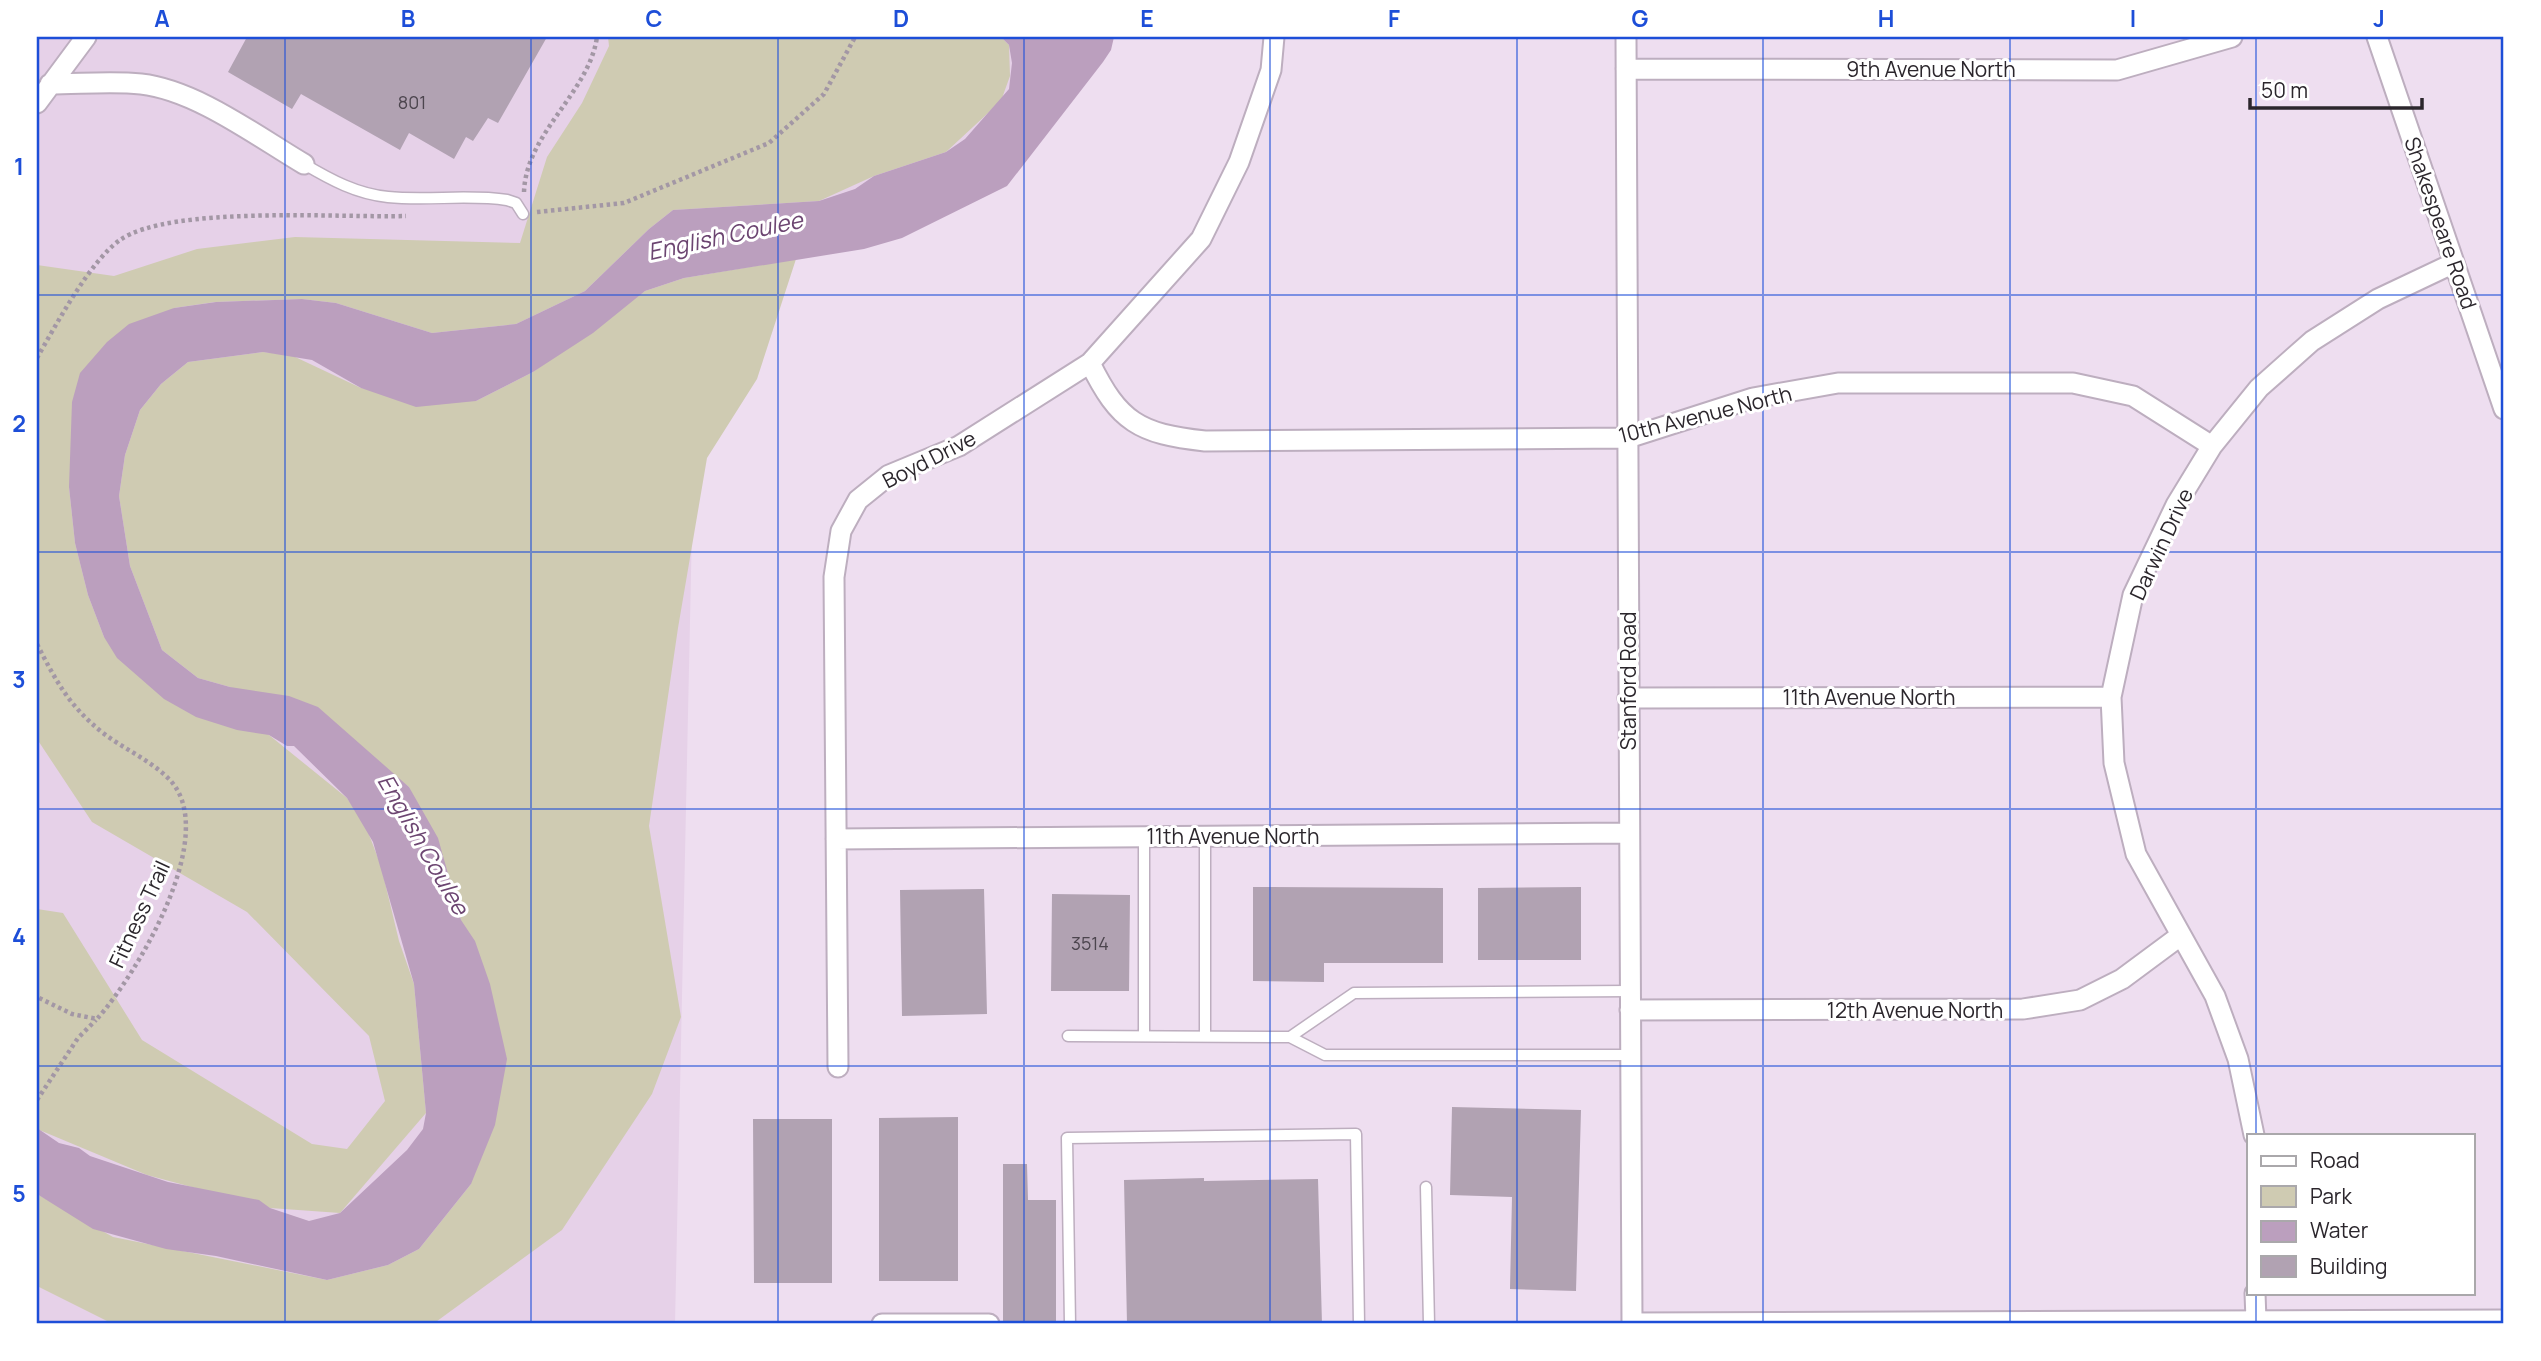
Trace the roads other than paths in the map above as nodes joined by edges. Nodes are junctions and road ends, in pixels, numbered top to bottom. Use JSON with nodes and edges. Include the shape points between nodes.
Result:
{"nodes":[{"id":1,"x":86,"y":37,"type":"edge"},
{"id":2,"x":1274,"y":37,"type":"edge"},
{"id":3,"x":1626,"y":37,"type":"edge"},
{"id":4,"x":2232,"y":37,"type":"edge"},
{"id":5,"x":2377,"y":37,"type":"edge"},
{"id":6,"x":1626,"y":69,"type":"junction"},
{"id":7,"x":50,"y":84,"type":"junction"},
{"id":8,"x":37,"y":103,"type":"edge"},
{"id":9,"x":304,"y":164,"type":"joint"},
{"id":10,"x":523,"y":214,"type":"road end"},
{"id":11,"x":2454,"y":263,"type":"junction"},
{"id":12,"x":1090,"y":363,"type":"junction"},
{"id":13,"x":2504,"y":409,"type":"edge"},
{"id":14,"x":1628,"y":438,"type":"junction"},
{"id":15,"x":2212,"y":446,"type":"junction"},
{"id":16,"x":2111,"y":697,"type":"junction"},
{"id":17,"x":1628,"y":698,"type":"junction"},
{"id":18,"x":1629,"y":833,"type":"junction"},
{"id":19,"x":1144,"y":836,"type":"junction"},
{"id":20,"x":1205,"y":836,"type":"junction"},
{"id":21,"x":836,"y":839,"type":"junction"},
{"id":22,"x":2180,"y":936,"type":"junction"},
{"id":23,"x":1630,"y":1000,"type":"junction"},
{"id":24,"x":1068,"y":1036,"type":"dead end"},
{"id":25,"x":1143,"y":1036,"type":"junction"},
{"id":26,"x":1205,"y":1037,"type":"junction"},
{"id":27,"x":1290,"y":1037,"type":"junction"},
{"id":28,"x":1630,"y":1055,"type":"junction"},
{"id":29,"x":838,"y":1067,"type":"dead end"},
{"id":30,"x":2254,"y":1134,"type":"edge"},
{"id":31,"x":1426,"y":1187,"type":"dead end"},
{"id":32,"x":2255,"y":1294,"type":"edge"},
{"id":33,"x":2256,"y":1320,"type":"junction"},
{"id":34,"x":2504,"y":1320,"type":"edge"},
{"id":35,"x":1632,"y":1323,"type":"edge"},
{"id":36,"x":882,"y":1324,"type":"edge"},
{"id":37,"x":989,"y":1324,"type":"edge"},
{"id":38,"x":1070,"y":1324,"type":"edge"},
{"id":39,"x":1359,"y":1324,"type":"edge"},
{"id":40,"x":1429,"y":1324,"type":"edge"}],
"edges":[{"from":1,"to":7,"type":"street"},
{"from":2,"to":12,"type":"street","name":"Boyd Drive","via":[[1270,69],[1239,162],[1201,239]]},
{"from":3,"to":6,"type":"street","name":"Stanford Road"},
{"from":4,"to":6,"type":"street","name":"9th Avenue North","via":[[2117,70]]},
{"from":5,"to":11,"type":"street","name":"Shakespeare Road"},
{"from":6,"to":14,"type":"street","name":"Stanford Road"},
{"from":7,"to":8,"type":"street"},
{"from":7,"to":9,"type":"street","via":[[144,84],[202,104]]},
{"from":9,"to":10,"type":"lane","via":[[361,192],[388,197],[495,198],[516,203]]},
{"from":11,"to":13,"type":"street","name":"Shakespeare Road"},
{"from":11,"to":15,"type":"street","name":"Darwin Drive","via":[[2378,299],[2312,341],[2259,388]]},
{"from":12,"to":14,"type":"street","name":"10th Avenue North","via":[[1107,397],[1131,422],[1168,437],[1205,441]]},
{"from":12,"to":21,"type":"street","name":"Boyd Drive","via":[[959,446],[889,475],[858,500],[841,531],[834,577]]},
{"from":14,"to":15,"type":"street","name":"10th Avenue North","via":[[1753,398],[1838,383],[2073,383],[2133,396]]},
{"from":14,"to":17,"type":"street","name":"Stanford Road"},
{"from":15,"to":16,"type":"street","name":"Darwin Drive","via":[[2176,505],[2133,595]]},
{"from":16,"to":17,"type":"street","name":"11th Avenue North"},
{"from":16,"to":22,"type":"street","name":"Darwin Drive","via":[[2114,763],[2136,854]]},
{"from":17,"to":18,"type":"street","name":"Stanford Road"},
{"from":18,"to":20,"type":"street","name":"11th Avenue North"},
{"from":18,"to":23,"type":"street","name":"Stanford Road"},
{"from":19,"to":20,"type":"street","name":"11th Avenue North"},
{"from":19,"to":21,"type":"street","name":"11th Avenue North"},
{"from":19,"to":25,"type":"lane"},
{"from":20,"to":26,"type":"lane"},
{"from":21,"to":29,"type":"street","name":"Boyd Drive"},
{"from":22,"to":23,"type":"street","name":"12th Avenue North","via":[[2122,979],[2080,1000],[2024,1009]]},
{"from":22,"to":30,"type":"street","name":"Darwin Drive","via":[[2216,996],[2238,1059]]},
{"from":23,"to":27,"type":"lane","via":[[1354,993]]},
{"from":23,"to":28,"type":"street","name":"Stanford Road"},
{"from":24,"to":25,"type":"lane"},
{"from":25,"to":26,"type":"lane"},
{"from":26,"to":27,"type":"lane"},
{"from":27,"to":28,"type":"lane","via":[[1325,1055]]},
{"from":28,"to":35,"type":"street","name":"Stanford Road"},
{"from":31,"to":40,"type":"lane"},
{"from":32,"to":33,"type":"street"},
{"from":33,"to":34,"type":"street"},
{"from":33,"to":35,"type":"street"},
{"from":36,"to":37,"type":"street"},
{"from":38,"to":39,"type":"lane","via":[[1067,1138],[1356,1134]]}]}
